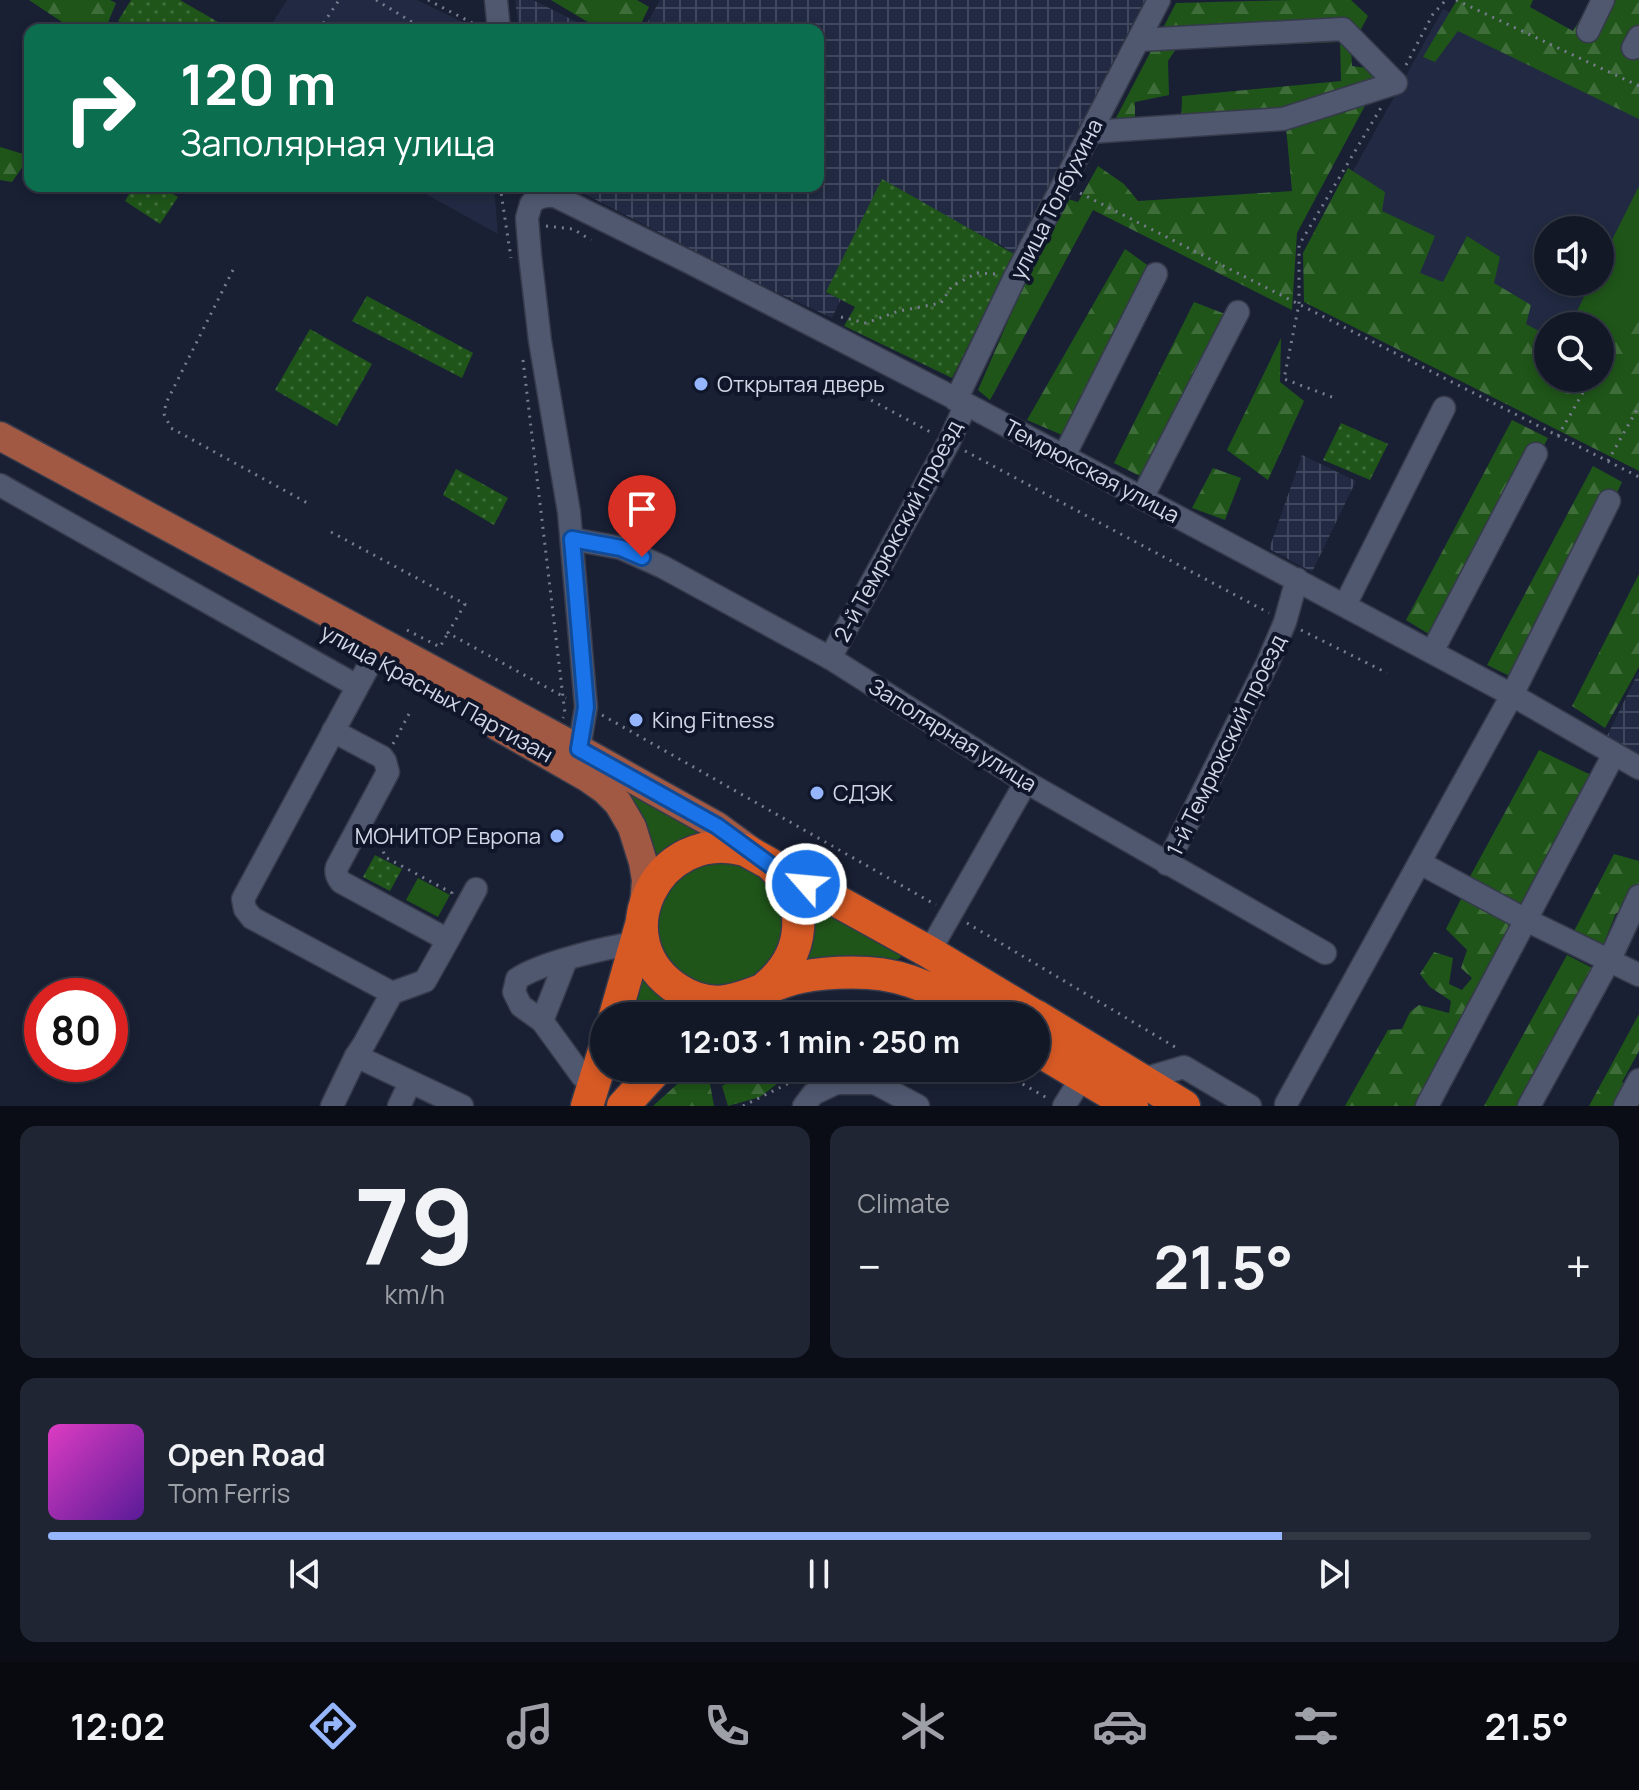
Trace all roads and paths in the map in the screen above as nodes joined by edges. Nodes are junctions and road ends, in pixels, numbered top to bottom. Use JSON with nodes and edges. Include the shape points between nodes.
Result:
{"nodes":[{"id":1,"x":339,"y":0,"type":"edge"},
{"id":2,"x":376,"y":0,"type":"edge"},
{"id":3,"x":428,"y":0,"type":"edge"},
{"id":4,"x":496,"y":0,"type":"edge"},
{"id":5,"x":1159,"y":0,"type":"edge"},
{"id":6,"x":1446,"y":0,"type":"edge"},
{"id":7,"x":1456,"y":0,"type":"edge"},
{"id":8,"x":1603,"y":0,"type":"edge"},
{"id":9,"x":323,"y":24,"type":"edge"},
{"id":10,"x":415,"y":24,"type":"edge"},
{"id":11,"x":474,"y":24,"type":"edge"},
{"id":12,"x":498,"y":24,"type":"edge"},
{"id":13,"x":1588,"y":31,"type":"dead end"},
{"id":14,"x":1139,"y":40,"type":"junction"},
{"id":15,"x":1396,"y":83,"type":"junction"},
{"id":16,"x":1639,"y":86,"type":"edge"},
{"id":17,"x":1091,"y":132,"type":"junction"},
{"id":18,"x":502,"y":192,"type":"edge"},
{"id":19,"x":531,"y":192,"type":"edge"},
{"id":20,"x":517,"y":227,"type":"junction"},
{"id":21,"x":591,"y":240,"type":"dead end"},
{"id":22,"x":512,"y":264,"type":"dead end"},
{"id":23,"x":233,"y":270,"type":"dead end"},
{"id":24,"x":1156,"y":274,"type":"dead end"},
{"id":25,"x":209,"y":303,"type":"dead end"},
{"id":26,"x":214,"y":307,"type":"junction"},
{"id":27,"x":1238,"y":312,"type":"dead end"},
{"id":28,"x":523,"y":358,"type":"dead end"},
{"id":29,"x":843,"y":385,"type":"dead end"},
{"id":30,"x":1583,"y":392,"type":"edge"},
{"id":31,"x":1332,"y":397,"type":"dead end"},
{"id":32,"x":961,"y":402,"type":"junction"},
{"id":33,"x":1639,"y":406,"type":"edge"},
{"id":34,"x":1444,"y":408,"type":"dead end"},
{"id":35,"x":1558,"y":436,"type":"dead end"},
{"id":36,"x":949,"y":442,"type":"junction"},
{"id":37,"x":1536,"y":454,"type":"dead end"},
{"id":38,"x":1064,"y":456,"type":"junction"},
{"id":39,"x":5,"y":457,"type":"edge"},
{"id":40,"x":1608,"y":461,"type":"dead end"},
{"id":41,"x":1142,"y":498,"type":"junction"},
{"id":42,"x":1609,"y":501,"type":"dead end"},
{"id":43,"x":311,"y":505,"type":"dead end"},
{"id":44,"x":331,"y":532,"type":"dead end"},
{"id":45,"x":572,"y":539,"type":"junction"},
{"id":46,"x":1297,"y":579,"type":"junction"},
{"id":47,"x":1345,"y":605,"type":"junction"},
{"id":48,"x":1285,"y":622,"type":"junction"},
{"id":49,"x":1432,"y":652,"type":"junction"},
{"id":50,"x":374,"y":656,"type":"junction"},
{"id":51,"x":830,"y":658,"type":"junction"},
{"id":52,"x":1387,"y":673,"type":"dead end"},
{"id":53,"x":357,"y":686,"type":"junction"},
{"id":54,"x":1512,"y":695,"type":"junction"},
{"id":55,"x":563,"y":697,"type":"junction"},
{"id":56,"x":586,"y":707,"type":"junction"},
{"id":57,"x":410,"y":712,"type":"dead end"},
{"id":58,"x":404,"y":724,"type":"dead end"},
{"id":59,"x":332,"y":743,"type":"junction"},
{"id":60,"x":577,"y":749,"type":"junction"},
{"id":61,"x":1614,"y":754,"type":"junction"},
{"id":62,"x":1639,"y":768,"type":"edge"},
{"id":63,"x":1026,"y":782,"type":"junction"},
{"id":64,"x":355,"y":833,"type":"junction"},
{"id":65,"x":1420,"y":863,"type":"junction"},
{"id":66,"x":769,"y":864,"type":"junction"},
{"id":67,"x":1167,"y":864,"type":"junction"},
{"id":68,"x":476,"y":889,"type":"dead end"},
{"id":69,"x":1639,"y":896,"type":"edge"},
{"id":70,"x":447,"y":903,"type":"dead end"},
{"id":71,"x":950,"y":913,"type":"junction"},
{"id":72,"x":1526,"y":920,"type":"junction"},
{"id":73,"x":641,"y":923,"type":"junction"},
{"id":74,"x":448,"y":940,"type":"junction"},
{"id":75,"x":929,"y":952,"type":"junction"},
{"id":76,"x":1325,"y":953,"type":"dead end"},
{"id":77,"x":1610,"y":959,"type":"junction"},
{"id":78,"x":566,"y":960,"type":"junction"},
{"id":79,"x":1639,"y":975,"type":"edge"},
{"id":80,"x":757,"y":992,"type":"junction"},
{"id":81,"x":392,"y":993,"type":"junction"},
{"id":82,"x":619,"y":1002,"type":"edge"},
{"id":83,"x":741,"y":1002,"type":"edge"},
{"id":84,"x":956,"y":1002,"type":"edge"},
{"id":85,"x":1013,"y":1002,"type":"edge"},
{"id":86,"x":542,"y":1021,"type":"junction"},
{"id":87,"x":1050,"y":1027,"type":"edge"},
{"id":88,"x":1179,"y":1050,"type":"dead end"},
{"id":89,"x":356,"y":1056,"type":"junction"},
{"id":90,"x":1050,"y":1057,"type":"edge"},
{"id":91,"x":1083,"y":1076,"type":"junction"},
{"id":92,"x":1639,"y":1080,"type":"edge"},
{"id":93,"x":645,"y":1082,"type":"edge"},
{"id":94,"x":791,"y":1082,"type":"edge"},
{"id":95,"x":1020,"y":1082,"type":"edge"},
{"id":96,"x":410,"y":1083,"type":"junction"},
{"id":97,"x":1136,"y":1093,"type":"edge"},
{"id":98,"x":590,"y":1096,"type":"edge"},
{"id":99,"x":1056,"y":1102,"type":"edge"},
{"id":100,"x":1286,"y":1104,"type":"dead end"},
{"id":101,"x":332,"y":1106,"type":"edge"},
{"id":102,"x":399,"y":1106,"type":"edge"},
{"id":103,"x":461,"y":1106,"type":"edge"},
{"id":104,"x":623,"y":1106,"type":"edge"},
{"id":105,"x":743,"y":1106,"type":"edge"},
{"id":106,"x":804,"y":1106,"type":"edge"},
{"id":107,"x":918,"y":1106,"type":"edge"},
{"id":108,"x":1184,"y":1106,"type":"edge"},
{"id":109,"x":1250,"y":1106,"type":"edge"},
{"id":110,"x":1427,"y":1106,"type":"edge"},
{"id":111,"x":1529,"y":1106,"type":"edge"},
{"id":112,"x":1625,"y":1106,"type":"edge"}],
"edges":[{"from":1,"to":9,"type":"path"},
{"from":2,"to":10,"type":"path"},
{"from":3,"to":11,"type":"path"},
{"from":4,"to":12,"type":"street"},
{"from":5,"to":14,"type":"street","name":"улица Толбухина"},
{"from":6,"to":15,"type":"path"},
{"from":7,"to":16,"type":"path"},
{"from":8,"to":13,"type":"street"},
{"from":14,"to":15,"type":"street","via":[[1343,29]]},
{"from":14,"to":17,"type":"street","name":"улица Толбухина"},
{"from":15,"to":17,"type":"street","via":[[1283,119]]},
{"from":15,"to":31,"type":"path","via":[[1299,245],[1299,304],[1284,379]]},
{"from":17,"to":32,"type":"street","name":"улица Толбухина","via":[[1015,277]]},
{"from":18,"to":20,"type":"path"},
{"from":19,"to":20,"type":"street","via":[[527,218]]},
{"from":19,"to":32,"type":"street","name":"Темрюкская улица","via":[[555,196]]},
{"from":20,"to":21,"type":"path","via":[[573,229]]},
{"from":20,"to":22,"type":"path"},
{"from":20,"to":45,"type":"street"},
{"from":23,"to":26,"type":"path"},
{"from":24,"to":38,"type":"street"},
{"from":25,"to":26,"type":"path"},
{"from":26,"to":43,"type":"path","via":[[164,414],[171,428]]},
{"from":27,"to":41,"type":"street"},
{"from":28,"to":55,"type":"path"},
{"from":29,"to":36,"type":"path"},
{"from":30,"to":35,"type":"path"},
{"from":32,"to":36,"type":"street","name":"2-й Темрюкский проезд"},
{"from":32,"to":38,"type":"street","name":"Темрюкская улица"},
{"from":33,"to":40,"type":"path"},
{"from":34,"to":47,"type":"street"},
{"from":36,"to":48,"type":"path"},
{"from":36,"to":51,"type":"street","name":"2-й Темрюкский проезд"},
{"from":37,"to":49,"type":"street"},
{"from":38,"to":41,"type":"street","name":"Темрюкская улица"},
{"from":39,"to":50,"type":"main road","name":"улица Красных Партизан"},
{"from":39,"to":53,"type":"street"},
{"from":39,"to":60,"type":"main road","name":"улица Красных Партизан"},
{"from":41,"to":46,"type":"street","name":"Темрюкская улица"},
{"from":42,"to":54,"type":"street"},
{"from":44,"to":55,"type":"path","via":[[465,604],[448,633]]},
{"from":45,"to":51,"type":"street","name":"Заполярная улица","via":[[621,548],[663,567]]},
{"from":45,"to":56,"type":"street"},
{"from":46,"to":47,"type":"street","name":"Темрюкская улица"},
{"from":46,"to":48,"type":"street","name":"1-й Темрюкский проезд"},
{"from":47,"to":49,"type":"street","name":"Темрюкская улица"},
{"from":48,"to":52,"type":"path"},
{"from":48,"to":67,"type":"street","name":"1-й Темрюкский проезд"},
{"from":49,"to":54,"type":"street","name":"Темрюкская улица"},
{"from":50,"to":53,"type":"street"},
{"from":50,"to":60,"type":"main road","name":"улица Красных Партизан"},
{"from":51,"to":63,"type":"street","name":"Заполярная улица"},
{"from":53,"to":59,"type":"street"},
{"from":54,"to":61,"type":"street","name":"Темрюкская улица"},
{"from":54,"to":65,"type":"street"},
{"from":55,"to":56,"type":"path"},
{"from":55,"to":60,"type":"path","via":[[561,723]]},
{"from":56,"to":60,"type":"street"},
{"from":56,"to":71,"type":"path"},
{"from":57,"to":58,"type":"path"},
{"from":59,"to":64,"type":"street","via":[[382,757],[387,769]]},
{"from":59,"to":81,"type":"street","via":[[244,903],[252,918]]},
{"from":60,"to":66,"type":"main road","name":"улица Красных Партизан","via":[[717,826]]},
{"from":60,"to":73,"type":"main road","name":"улица Красных Партизан","via":[[588,778],[618,803],[628,819],[641,853]]},
{"from":61,"to":62,"type":"street","name":"Темрюкская улица"},
{"from":61,"to":72,"type":"street"},
{"from":63,"to":67,"type":"street","name":"Заполярная улица"},
{"from":63,"to":71,"type":"street"},
{"from":64,"to":70,"type":"path","via":[[382,847],[385,857],[452,893]]},
{"from":64,"to":74,"type":"street","via":[[337,867],[341,882]]},
{"from":65,"to":72,"type":"street"},
{"from":65,"to":100,"type":"street"},
{"from":66,"to":73,"type":"highway","via":[[731,847],[688,853],[659,875]]},
{"from":66,"to":75,"type":"highway","name":"улица Красных Партизан"},
{"from":66,"to":80,"type":"highway","via":[[791,891],[798,928],[787,964]]},
{"from":67,"to":76,"type":"street","name":"Заполярная улица"},
{"from":68,"to":74,"type":"street"},
{"from":69,"to":77,"type":"street"},
{"from":71,"to":75,"type":"street"},
{"from":71,"to":88,"type":"path"},
{"from":72,"to":77,"type":"street"},
{"from":72,"to":110,"type":"street"},
{"from":73,"to":78,"type":"street","via":[[616,946]]},
{"from":73,"to":80,"type":"highway","name":"улица Красных Партизан","via":[[648,955],[660,974],[683,992],[726,1001]]},
{"from":73,"to":82,"type":"highway"},
{"from":74,"to":81,"type":"street","via":[[425,981]]},
{"from":75,"to":85,"type":"highway","name":"улица Красных Партизан"},
{"from":77,"to":79,"type":"street"},
{"from":77,"to":111,"type":"street"},
{"from":78,"to":86,"type":"street"},
{"from":78,"to":86,"type":"street","via":[[517,979],[514,992],[521,1006]]},
{"from":80,"to":83,"type":"highway"},
{"from":80,"to":84,"type":"highway","name":"улица Красных Партизан","via":[[801,977],[878,974],[918,983]]},
{"from":81,"to":89,"type":"street"},
{"from":86,"to":98,"type":"street","via":[[582,1076]]},
{"from":87,"to":97,"type":"highway","name":"улица Красных Партизан"},
{"from":89,"to":96,"type":"street"},
{"from":89,"to":101,"type":"street"},
{"from":90,"to":91,"type":"highway","name":"улица Красных Партизан"},
{"from":91,"to":97,"type":"highway","name":"улица Красных Партизан"},
{"from":91,"to":99,"type":"street"},
{"from":92,"to":112,"type":"street"},
{"from":93,"to":104,"type":"highway"},
{"from":94,"to":105,"type":"path"},
{"from":95,"to":99,"type":"path"},
{"from":96,"to":102,"type":"street"},
{"from":96,"to":103,"type":"street"},
{"from":97,"to":108,"type":"highway","name":"улица Красных Партизан"},
{"from":97,"to":109,"type":"street","via":[[1184,1067]]},
{"from":106,"to":107,"type":"street","via":[[813,1094],[836,1083],[875,1083]]}]}
